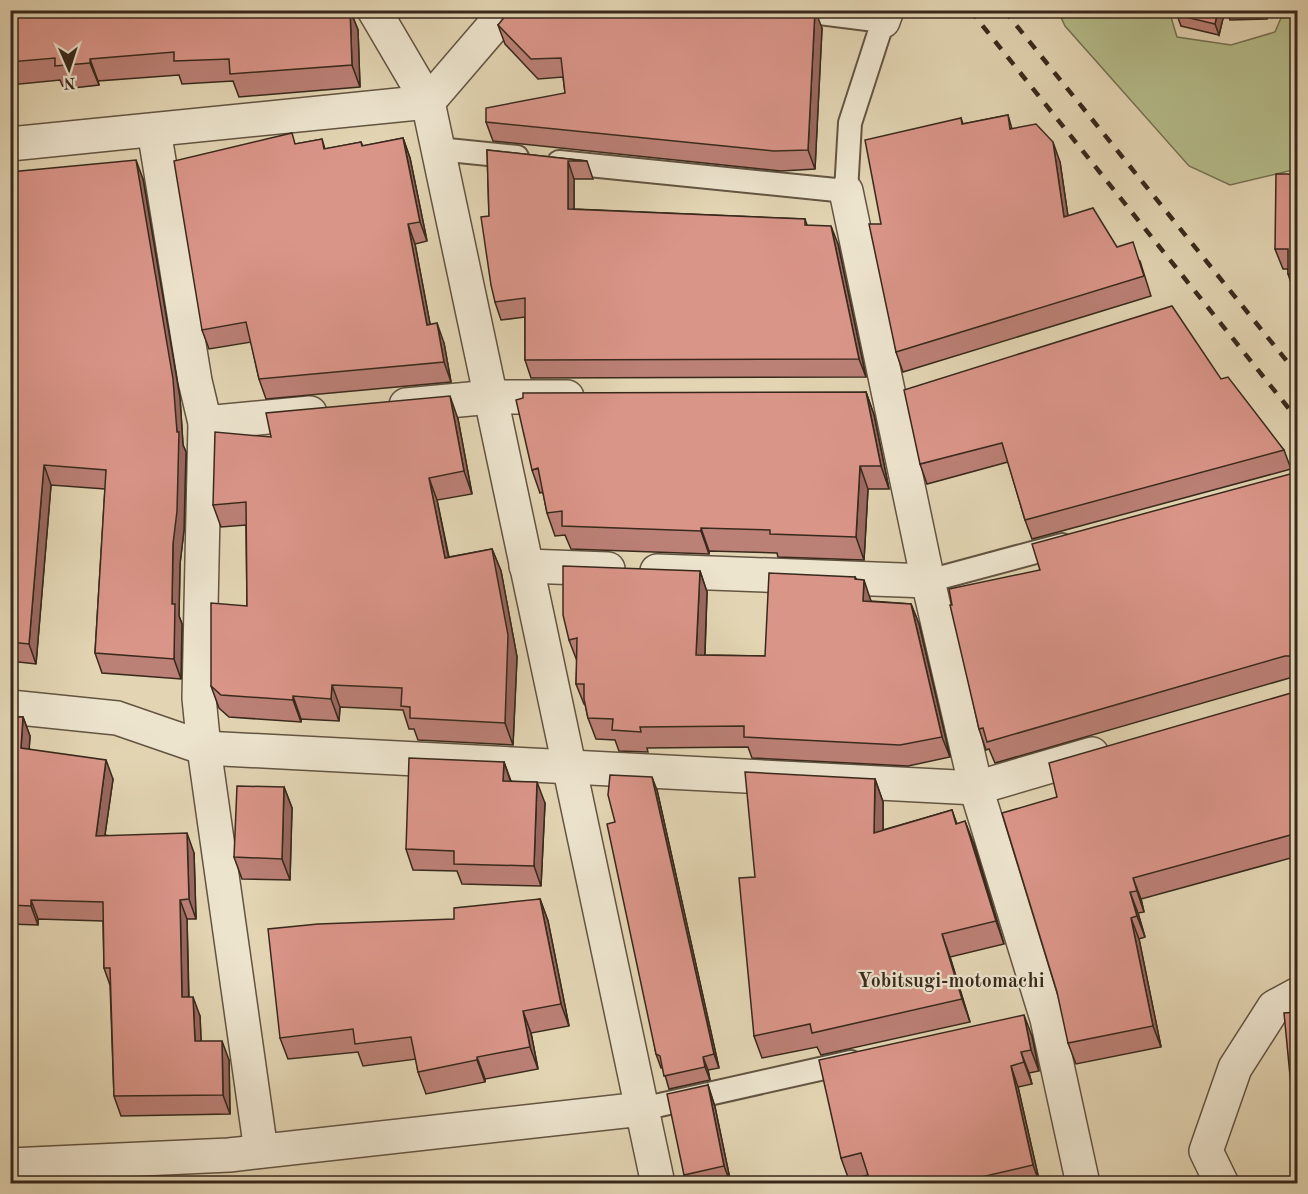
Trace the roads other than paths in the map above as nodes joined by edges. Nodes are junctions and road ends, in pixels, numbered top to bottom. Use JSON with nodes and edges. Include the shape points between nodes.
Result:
{"nodes":[{"id":1,"x":374,"y":10,"type":"edge"},
{"id":2,"x":507,"y":10,"type":"edge"},
{"id":3,"x":796,"y":10,"type":"edge"},
{"id":4,"x":885,"y":16,"type":"edge"},
{"id":5,"x":428,"y":102,"type":"junction"},
{"id":6,"x":154,"y":130,"type":"junction"},
{"id":7,"x":11,"y":143,"type":"edge"},
{"id":8,"x":438,"y":149,"type":"junction"},
{"id":9,"x":846,"y":191,"type":"junction"},
{"id":10,"x":923,"y":386,"type":"edge"},
{"id":11,"x":854,"y":396,"type":"edge"},
{"id":12,"x":889,"y":396,"type":"junction"},
{"id":13,"x":491,"y":397,"type":"junction"},
{"id":14,"x":597,"y":397,"type":"edge"},
{"id":15,"x":372,"y":408,"type":"edge"},
{"id":16,"x":336,"y":411,"type":"edge"},
{"id":17,"x":205,"y":423,"type":"junction"},
{"id":18,"x":1078,"y":541,"type":"edge"},
{"id":19,"x":526,"y":566,"type":"junction"},
{"id":20,"x":928,"y":581,"type":"junction"},
{"id":21,"x":10,"y":707,"type":"edge"},
{"id":22,"x":204,"y":748,"type":"junction"},
{"id":23,"x":1115,"y":748,"type":"edge"},
{"id":24,"x":569,"y":768,"type":"junction"},
{"id":25,"x":976,"y":788,"type":"junction"},
{"id":26,"x":1298,"y":994,"type":"edge"},
{"id":27,"x":874,"y":1057,"type":"edge"},
{"id":28,"x":642,"y":1108,"type":"junction"},
{"id":29,"x":261,"y":1151,"type":"junction"},
{"id":30,"x":10,"y":1165,"type":"edge"},
{"id":31,"x":658,"y":1184,"type":"edge"},
{"id":32,"x":1083,"y":1184,"type":"edge"},
{"id":33,"x":1222,"y":1184,"type":"edge"}],
"edges":[{"from":1,"to":5,"type":"street"},
{"from":2,"to":5,"type":"street"},
{"from":3,"to":4,"type":"lane"},
{"from":4,"to":9,"type":"lane","via":[[850,123]]},
{"from":5,"to":6,"type":"street"},
{"from":5,"to":8,"type":"street"},
{"from":6,"to":7,"type":"street"},
{"from":6,"to":17,"type":"street"},
{"from":8,"to":9,"type":"lane"},
{"from":8,"to":13,"type":"street"},
{"from":9,"to":12,"type":"street"},
{"from":10,"to":12,"type":"street"},
{"from":11,"to":12,"type":"street"},
{"from":12,"to":20,"type":"street"},
{"from":13,"to":14,"type":"street"},
{"from":13,"to":15,"type":"street"},
{"from":13,"to":19,"type":"street"},
{"from":16,"to":17,"type":"street"},
{"from":17,"to":22,"type":"street","via":[[199,698]]},
{"from":18,"to":20,"type":"lane"},
{"from":19,"to":20,"type":"street"},
{"from":19,"to":24,"type":"street"},
{"from":20,"to":25,"type":"street"},
{"from":21,"to":22,"type":"street","via":[[117,718]]},
{"from":22,"to":24,"type":"street"},
{"from":22,"to":29,"type":"street"},
{"from":23,"to":25,"type":"street"},
{"from":24,"to":25,"type":"street"},
{"from":24,"to":28,"type":"street"},
{"from":25,"to":32,"type":"street","via":[[1036,1022]]},
{"from":26,"to":33,"type":"street","via":[[1274,1007],[1234,1068],[1206,1151]]},
{"from":27,"to":28,"type":"lane"},
{"from":28,"to":29,"type":"street"},
{"from":28,"to":31,"type":"street"},
{"from":29,"to":30,"type":"street"}]}
